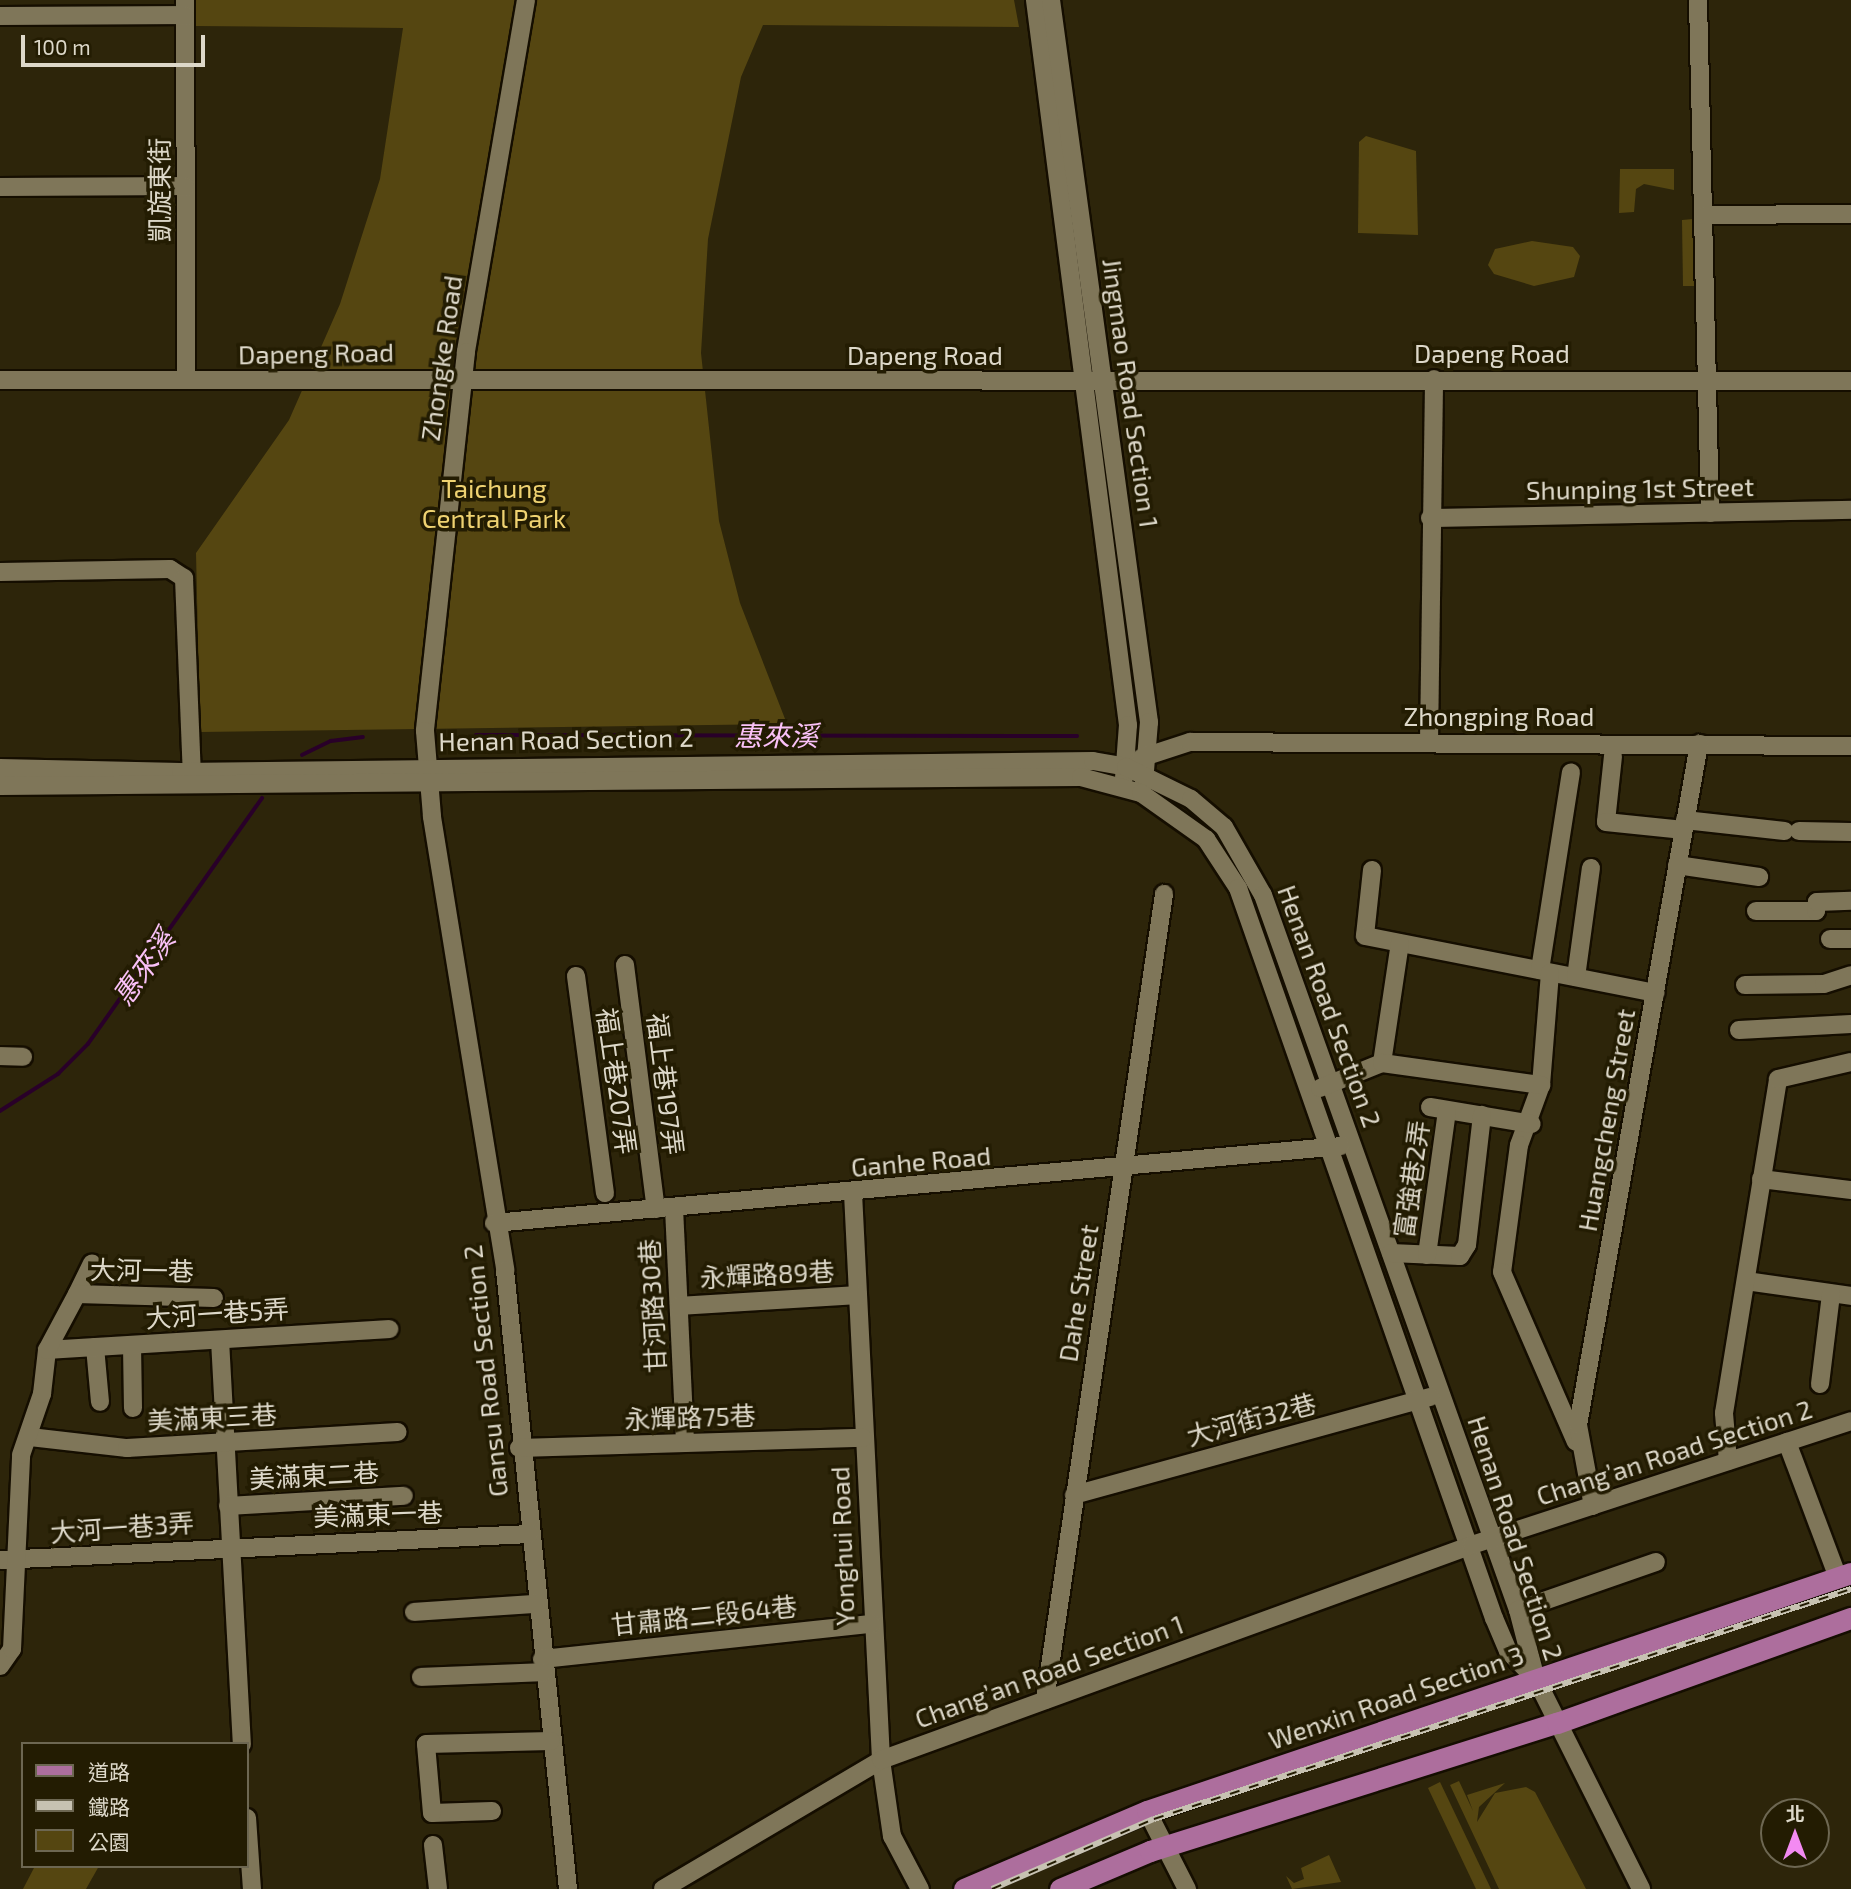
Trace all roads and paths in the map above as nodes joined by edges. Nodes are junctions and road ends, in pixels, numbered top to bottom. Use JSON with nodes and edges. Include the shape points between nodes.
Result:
{"nodes":[{"id":1,"x":526,"y":0,"type":"edge"},
{"id":2,"x":1035,"y":0,"type":"edge"},
{"id":3,"x":1051,"y":0,"type":"edge"},
{"id":4,"x":1698,"y":0,"type":"edge"},
{"id":5,"x":185,"y":8,"type":"edge"},
{"id":6,"x":0,"y":16,"type":"edge"},
{"id":7,"x":185,"y":186,"type":"junction"},
{"id":8,"x":0,"y":187,"type":"edge"},
{"id":9,"x":1851,"y":214,"type":"edge"},
{"id":10,"x":1705,"y":215,"type":"junction"},
{"id":11,"x":463,"y":376,"type":"junction"},
{"id":12,"x":1434,"y":379,"type":"junction"},
{"id":13,"x":0,"y":380,"type":"edge"},
{"id":14,"x":186,"y":380,"type":"junction"},
{"id":15,"x":1708,"y":380,"type":"junction"},
{"id":16,"x":1095,"y":381,"type":"junction"},
{"id":17,"x":1851,"y":381,"type":"edge"},
{"id":18,"x":1851,"y":510,"type":"edge"},
{"id":19,"x":1710,"y":513,"type":"junction"},
{"id":20,"x":1430,"y":518,"type":"junction"},
{"id":21,"x":0,"y":572,"type":"edge"},
{"id":22,"x":1429,"y":742,"type":"junction"},
{"id":23,"x":1699,"y":744,"type":"junction"},
{"id":24,"x":1851,"y":746,"type":"edge"},
{"id":25,"x":1148,"y":754,"type":"junction"},
{"id":26,"x":1614,"y":756,"type":"dead end"},
{"id":27,"x":427,"y":767,"type":"junction"},
{"id":28,"x":0,"y":768,"type":"edge"},
{"id":29,"x":1571,"y":772,"type":"dead end"},
{"id":30,"x":1145,"y":775,"type":"junction"},
{"id":31,"x":1124,"y":776,"type":"junction"},
{"id":32,"x":192,"y":778,"type":"junction"},
{"id":33,"x":0,"y":786,"type":"edge"},
{"id":34,"x":429,"y":786,"type":"junction"},
{"id":35,"x":1141,"y":793,"type":"junction"},
{"id":36,"x":1685,"y":825,"type":"junction"},
{"id":37,"x":1851,"y":832,"type":"edge"},
{"id":38,"x":1677,"y":865,"type":"junction"},
{"id":39,"x":1591,"y":869,"type":"dead end"},
{"id":40,"x":1372,"y":870,"type":"dead end"},
{"id":41,"x":1759,"y":877,"type":"dead end"},
{"id":42,"x":1164,"y":894,"type":"dead end"},
{"id":43,"x":1851,"y":901,"type":"edge"},
{"id":44,"x":1756,"y":911,"type":"dead end"},
{"id":45,"x":1830,"y":939,"type":"dead end"},
{"id":46,"x":1851,"y":939,"type":"edge"},
{"id":47,"x":1400,"y":943,"type":"junction"},
{"id":48,"x":625,"y":965,"type":"dead end"},
{"id":49,"x":1545,"y":972,"type":"junction"},
{"id":50,"x":1851,"y":975,"type":"edge"},
{"id":51,"x":576,"y":976,"type":"dead end"},
{"id":52,"x":1576,"y":977,"type":"junction"},
{"id":53,"x":1745,"y":985,"type":"dead end"},
{"id":54,"x":1655,"y":993,"type":"junction"},
{"id":55,"x":1851,"y":1024,"type":"edge"},
{"id":56,"x":1739,"y":1030,"type":"dead end"},
{"id":57,"x":0,"y":1056,"type":"edge"},
{"id":58,"x":23,"y":1057,"type":"dead end"},
{"id":59,"x":1851,"y":1062,"type":"edge"},
{"id":60,"x":1382,"y":1063,"type":"junction"},
{"id":61,"x":1331,"y":1084,"type":"junction"},
{"id":62,"x":1541,"y":1085,"type":"junction"},
{"id":63,"x":1310,"y":1091,"type":"junction"},
{"id":64,"x":1482,"y":1115,"type":"junction"},
{"id":65,"x":1532,"y":1124,"type":"junction"},
{"id":66,"x":1352,"y":1144,"type":"junction"},
{"id":67,"x":1332,"y":1149,"type":"junction"},
{"id":68,"x":1124,"y":1170,"type":"junction"},
{"id":69,"x":1761,"y":1179,"type":"junction"},
{"id":70,"x":1851,"y":1190,"type":"edge"},
{"id":71,"x":606,"y":1193,"type":"dead end"},
{"id":72,"x":853,"y":1193,"type":"junction"},
{"id":73,"x":674,"y":1208,"type":"junction"},
{"id":74,"x":656,"y":1209,"type":"junction"},
{"id":75,"x":494,"y":1223,"type":"junction"},
{"id":76,"x":1391,"y":1253,"type":"junction"},
{"id":77,"x":1427,"y":1255,"type":"junction"},
{"id":78,"x":92,"y":1263,"type":"dead end"},
{"id":79,"x":1746,"y":1281,"type":"junction"},
{"id":80,"x":77,"y":1294,"type":"junction"},
{"id":81,"x":1831,"y":1294,"type":"junction"},
{"id":82,"x":858,"y":1295,"type":"junction"},
{"id":83,"x":1851,"y":1296,"type":"edge"},
{"id":84,"x":214,"y":1298,"type":"dead end"},
{"id":85,"x":679,"y":1306,"type":"junction"},
{"id":86,"x":389,"y":1329,"type":"dead end"},
{"id":87,"x":220,"y":1339,"type":"junction"},
{"id":88,"x":131,"y":1345,"type":"junction"},
{"id":89,"x":94,"y":1347,"type":"junction"},
{"id":90,"x":47,"y":1350,"type":"junction"},
{"id":91,"x":1821,"y":1384,"type":"dead end"},
{"id":92,"x":1441,"y":1395,"type":"junction"},
{"id":93,"x":1422,"y":1400,"type":"junction"},
{"id":94,"x":100,"y":1402,"type":"dead end"},
{"id":95,"x":133,"y":1408,"type":"dead end"},
{"id":96,"x":1851,"y":1421,"type":"edge"},
{"id":97,"x":398,"y":1432,"type":"dead end"},
{"id":98,"x":30,"y":1437,"type":"junction"},
{"id":99,"x":863,"y":1438,"type":"junction"},
{"id":100,"x":1787,"y":1442,"type":"junction"},
{"id":101,"x":224,"y":1443,"type":"junction"},
{"id":102,"x":685,"y":1443,"type":"junction"},
{"id":103,"x":519,"y":1448,"type":"junction"},
{"id":104,"x":1581,"y":1454,"type":"junction"},
{"id":105,"x":1728,"y":1461,"type":"junction"},
{"id":106,"x":1074,"y":1495,"type":"junction"},
{"id":107,"x":404,"y":1496,"type":"dead end"},
{"id":108,"x":228,"y":1506,"type":"junction"},
{"id":109,"x":1593,"y":1506,"type":"junction"},
{"id":110,"x":528,"y":1534,"type":"junction"},
{"id":111,"x":1492,"y":1539,"type":"junction"},
{"id":112,"x":1472,"y":1545,"type":"junction"},
{"id":113,"x":230,"y":1547,"type":"junction"},
{"id":114,"x":9,"y":1560,"type":"edge"},
{"id":115,"x":1656,"y":1562,"type":"dead end"},
{"id":116,"x":1845,"y":1576,"type":"edge"},
{"id":117,"x":536,"y":1604,"type":"junction"},
{"id":118,"x":1518,"y":1610,"type":"junction"},
{"id":119,"x":414,"y":1612,"type":"dead end"},
{"id":120,"x":1851,"y":1618,"type":"edge"},
{"id":121,"x":871,"y":1624,"type":"junction"},
{"id":122,"x":543,"y":1666,"type":"junction"},
{"id":123,"x":0,"y":1667,"type":"edge"},
{"id":124,"x":421,"y":1677,"type":"dead end"},
{"id":125,"x":1536,"y":1679,"type":"junction"},
{"id":126,"x":1045,"y":1700,"type":"junction"},
{"id":127,"x":1557,"y":1723,"type":"junction"},
{"id":128,"x":551,"y":1741,"type":"junction"},
{"id":129,"x":242,"y":1742,"type":"edge"},
{"id":130,"x":881,"y":1760,"type":"junction"},
{"id":131,"x":492,"y":1811,"type":"dead end"},
{"id":132,"x":1147,"y":1811,"type":"junction"},
{"id":133,"x":248,"y":1832,"type":"edge"},
{"id":134,"x":433,"y":1844,"type":"dead end"},
{"id":135,"x":1166,"y":1846,"type":"junction"},
{"id":136,"x":252,"y":1889,"type":"edge"},
{"id":137,"x":438,"y":1889,"type":"edge"},
{"id":138,"x":568,"y":1889,"type":"edge"},
{"id":139,"x":663,"y":1889,"type":"edge"},
{"id":140,"x":920,"y":1889,"type":"edge"},
{"id":141,"x":964,"y":1889,"type":"edge"},
{"id":142,"x":1060,"y":1889,"type":"edge"},
{"id":143,"x":1187,"y":1889,"type":"edge"},
{"id":144,"x":1641,"y":1889,"type":"edge"}],
"edges":[{"from":1,"to":11,"type":"street","name":"Zhongke Road"},
{"from":2,"to":16,"type":"street","name":"Jingmao Road Section 1"},
{"from":3,"to":16,"type":"street","name":"Jingmao Road Section 1"},
{"from":4,"to":10,"type":"street"},
{"from":5,"to":6,"type":"street"},
{"from":5,"to":7,"type":"street","name":"凱旋東街"},
{"from":7,"to":8,"type":"street"},
{"from":7,"to":14,"type":"street","name":"凱旋東街"},
{"from":9,"to":10,"type":"street"},
{"from":10,"to":15,"type":"street"},
{"from":11,"to":14,"type":"street","name":"Dapeng Road"},
{"from":11,"to":16,"type":"street","name":"Dapeng Road"},
{"from":11,"to":27,"type":"street","name":"Zhongke Road","via":[[425,731]]},
{"from":12,"to":15,"type":"street","name":"Dapeng Road"},
{"from":12,"to":16,"type":"street","name":"Dapeng Road"},
{"from":12,"to":20,"type":"street"},
{"from":13,"to":14,"type":"street","name":"Dapeng Road"},
{"from":15,"to":17,"type":"street","name":"Dapeng Road"},
{"from":15,"to":19,"type":"street"},
{"from":16,"to":25,"type":"street","name":"Jingmao Road Section 1"},
{"from":16,"to":31,"type":"street","name":"Jingmao Road Section 1","via":[[1128,725]]},
{"from":18,"to":19,"type":"street","name":"Shunping 1st Street"},
{"from":19,"to":20,"type":"street","name":"Shunping 1st Street"},
{"from":20,"to":22,"type":"street"},
{"from":21,"to":32,"type":"street","via":[[170,569],[184,578]]},
{"from":22,"to":23,"type":"street","name":"Zhongping Road"},
{"from":22,"to":25,"type":"street","name":"Zhongping Road","via":[[1191,742]]},
{"from":23,"to":24,"type":"street","name":"Zhongping Road"},
{"from":23,"to":36,"type":"street","name":"Huangcheng Street"},
{"from":25,"to":30,"type":"street","name":"Jingmao Road Section 1"},
{"from":25,"to":31,"type":"street","name":"Zhongping Road"},
{"from":26,"to":36,"type":"street","via":[[1606,822]]},
{"from":27,"to":31,"type":"street","name":"Henan Road Section 2","via":[[1093,761]]},
{"from":27,"to":32,"type":"street","name":"Henan Road Section 2"},
{"from":27,"to":34,"type":"street","name":"Gansu Road Section 2"},
{"from":28,"to":32,"type":"street","name":"Henan Road Section 2"},
{"from":29,"to":49,"type":"street"},
{"from":30,"to":31,"type":"street","name":"Henan Road Section 2"},
{"from":30,"to":35,"type":"street","name":"Jingmao Road Section 1"},
{"from":30,"to":61,"type":"street","name":"Henan Road Section 2","via":[[1224,827],[1249,868]]},
{"from":31,"to":34,"type":"street","name":"Henan Road Section 2","via":[[853,776]]},
{"from":31,"to":35,"type":"street","name":"Henan Road Section 2"},
{"from":32,"to":33,"type":"street","name":"Henan Road Section 2"},
{"from":32,"to":34,"type":"street","name":"Henan Road Section 2"},
{"from":34,"to":75,"type":"street","name":"Gansu Road Section 2"},
{"from":35,"to":63,"type":"street","name":"Henan Road Section 2","via":[[1206,839],[1232,876]]},
{"from":36,"to":37,"type":"street"},
{"from":36,"to":38,"type":"street","name":"Huangcheng Street"},
{"from":38,"to":41,"type":"street"},
{"from":38,"to":54,"type":"street","name":"Huangcheng Street"},
{"from":39,"to":52,"type":"street"},
{"from":40,"to":47,"type":"street","via":[[1365,936]]},
{"from":42,"to":68,"type":"street","name":"Dahe Street"},
{"from":43,"to":44,"type":"street","via":[[1816,902],[1816,911]]},
{"from":45,"to":46,"type":"street"},
{"from":47,"to":49,"type":"street"},
{"from":47,"to":60,"type":"street"},
{"from":48,"to":74,"type":"street","name":"福上巷197弄"},
{"from":49,"to":52,"type":"street"},
{"from":49,"to":62,"type":"street"},
{"from":50,"to":53,"type":"street","via":[[1824,984]]},
{"from":51,"to":71,"type":"street","name":"福上巷207弄"},
{"from":52,"to":54,"type":"street"},
{"from":54,"to":104,"type":"street","name":"Huangcheng Street","via":[[1578,1425]]},
{"from":55,"to":56,"type":"street"},
{"from":57,"to":58,"type":"street"},
{"from":59,"to":69,"type":"street","via":[[1778,1079]]},
{"from":60,"to":61,"type":"street"},
{"from":60,"to":62,"type":"street"},
{"from":61,"to":63,"type":"street"},
{"from":61,"to":66,"type":"street","name":"Henan Road Section 2"},
{"from":62,"to":65,"type":"street"},
{"from":63,"to":67,"type":"street","name":"Henan Road Section 2"},
{"from":64,"to":65,"type":"street"},
{"from":64,"to":77,"type":"street","via":[[1467,1245],[1460,1256]]},
{"from":64,"to":77,"type":"street","name":"富強巷2弄","via":[[1438,1109]]},
{"from":65,"to":104,"type":"street","via":[[1519,1145],[1502,1272]]},
{"from":66,"to":67,"type":"street","name":"Ganhe Road"},
{"from":66,"to":76,"type":"street","name":"Henan Road Section 2"},
{"from":67,"to":68,"type":"street","name":"Ganhe Road"},
{"from":67,"to":93,"type":"street","name":"Henan Road Section 2"},
{"from":68,"to":72,"type":"street","name":"Ganhe Road"},
{"from":68,"to":106,"type":"street","name":"Dahe Street"},
{"from":69,"to":70,"type":"street"},
{"from":69,"to":79,"type":"street"},
{"from":72,"to":73,"type":"street","name":"Ganhe Road"},
{"from":72,"to":82,"type":"street","name":"Yonghui Road"},
{"from":73,"to":74,"type":"street","name":"Ganhe Road"},
{"from":73,"to":85,"type":"street","name":"甘河路30巷"},
{"from":74,"to":75,"type":"street","name":"Ganhe Road"},
{"from":75,"to":103,"type":"street","name":"Gansu Road Section 2","via":[[505,1270]]},
{"from":76,"to":77,"type":"street"},
{"from":76,"to":92,"type":"street","name":"Henan Road Section 2"},
{"from":78,"to":80,"type":"street"},
{"from":79,"to":81,"type":"street"},
{"from":79,"to":105,"type":"street","via":[[1724,1413]]},
{"from":80,"to":84,"type":"street","name":"大河一巷"},
{"from":80,"to":90,"type":"street","name":"大河一巷"},
{"from":81,"to":83,"type":"street"},
{"from":81,"to":91,"type":"street"},
{"from":82,"to":85,"type":"street","name":"永輝路89巷"},
{"from":82,"to":99,"type":"street","name":"Yonghui Road"},
{"from":85,"to":102,"type":"street","name":"甘河路30巷"},
{"from":86,"to":87,"type":"street","name":"大河一巷5弄"},
{"from":87,"to":88,"type":"street","name":"大河一巷5弄"},
{"from":87,"to":101,"type":"street"},
{"from":88,"to":89,"type":"street","name":"大河一巷5弄"},
{"from":88,"to":95,"type":"street"},
{"from":89,"to":90,"type":"street","name":"大河一巷5弄"},
{"from":89,"to":94,"type":"street"},
{"from":90,"to":98,"type":"street","name":"大河一巷"},
{"from":92,"to":93,"type":"street","name":"大河街32巷"},
{"from":92,"to":111,"type":"street","name":"Henan Road Section 2"},
{"from":93,"to":106,"type":"street","name":"大河街32巷"},
{"from":93,"to":112,"type":"street","name":"Henan Road Section 2"},
{"from":96,"to":100,"type":"street","name":"Chang’an Road Section 2"},
{"from":97,"to":101,"type":"street","name":"美滿東三巷"},
{"from":98,"to":101,"type":"street","name":"美滿東三巷","via":[[127,1448]]},
{"from":98,"to":114,"type":"street","name":"大河一巷","via":[[21,1455]]},
{"from":99,"to":102,"type":"street","name":"永輝路75巷"},
{"from":99,"to":121,"type":"street","name":"Yonghui Road"},
{"from":100,"to":105,"type":"street","name":"Chang’an Road Section 2"},
{"from":100,"to":116,"type":"street"},
{"from":101,"to":108,"type":"street"},
{"from":102,"to":103,"type":"street","name":"永輝路75巷"},
{"from":103,"to":110,"type":"street","name":"Gansu Road Section 2"},
{"from":104,"to":109,"type":"street","name":"Huangcheng Street"},
{"from":105,"to":109,"type":"street","name":"Chang’an Road Section 2"},
{"from":106,"to":126,"type":"street","name":"Dahe Street"},
{"from":107,"to":108,"type":"street","name":"美滿東二巷"},
{"from":108,"to":113,"type":"street"},
{"from":109,"to":111,"type":"street","name":"Chang’an Road Section 2"},
{"from":110,"to":113,"type":"street","name":"美滿東一巷"},
{"from":110,"to":117,"type":"street","name":"Gansu Road Section 2"},
{"from":111,"to":112,"type":"street","name":"Chang’an Road Section 2"},
{"from":111,"to":118,"type":"street","name":"Henan Road Section 2"},
{"from":112,"to":125,"type":"street","name":"Henan Road Section 2","via":[[1508,1651]]},
{"from":112,"to":126,"type":"street","name":"Chang’an Road Section 1"},
{"from":113,"to":114,"type":"street","name":"大河一巷3弄"},
{"from":113,"to":129,"type":"street"},
{"from":114,"to":123,"type":"street","name":"大河一巷","via":[[12,1649]]},
{"from":115,"to":118,"type":"street"},
{"from":116,"to":125,"type":"main road","name":"Wenxin Road Section 3"},
{"from":117,"to":119,"type":"street"},
{"from":117,"to":122,"type":"street","name":"Gansu Road Section 2"},
{"from":118,"to":125,"type":"street","name":"Henan Road Section 2"},
{"from":120,"to":127,"type":"main road"},
{"from":121,"to":122,"type":"street","name":"甘肅路二段64巷"},
{"from":121,"to":130,"type":"street","name":"Yonghui Road"},
{"from":122,"to":124,"type":"street","name":"甘肅路二段64巷"},
{"from":122,"to":128,"type":"street","name":"Gansu Road Section 2"},
{"from":125,"to":127,"type":"street"},
{"from":125,"to":132,"type":"main road","name":"Wenxin Road Section 3"},
{"from":126,"to":130,"type":"street","name":"Chang’an Road Section 1"},
{"from":127,"to":135,"type":"main road"},
{"from":127,"to":144,"type":"street"},
{"from":128,"to":131,"type":"street","via":[[426,1744],[432,1813]]},
{"from":128,"to":138,"type":"street","name":"Gansu Road Section 2"},
{"from":130,"to":139,"type":"street","name":"Chang’an Road Section 1"},
{"from":130,"to":140,"type":"street","name":"Yonghui Road","via":[[892,1836]]},
{"from":132,"to":135,"type":"street"},
{"from":132,"to":141,"type":"main road","name":"Wenxin Road Section 3"},
{"from":133,"to":136,"type":"street"},
{"from":134,"to":137,"type":"street"},
{"from":135,"to":142,"type":"main road"},
{"from":135,"to":143,"type":"street"}]}
